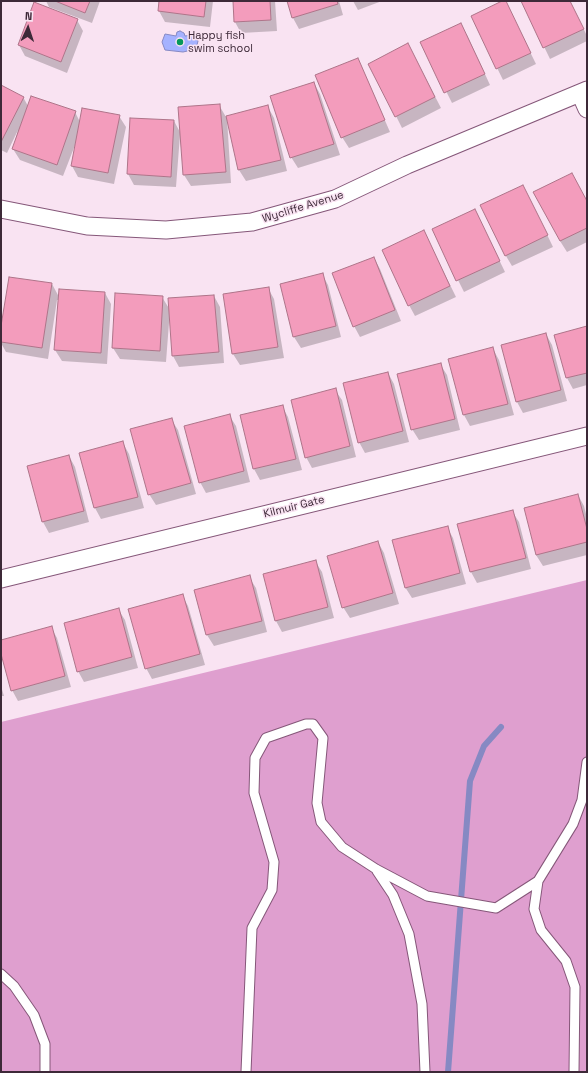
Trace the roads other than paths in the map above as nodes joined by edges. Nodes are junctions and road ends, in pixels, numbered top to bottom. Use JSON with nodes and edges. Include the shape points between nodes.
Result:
{"nodes":[{"id":1,"x":583,"y":92,"type":"edge"},
{"id":2,"x":587,"y":109,"type":"edge"},
{"id":3,"x":1,"y":209,"type":"edge"},
{"id":4,"x":587,"y":436,"type":"edge"},
{"id":5,"x":1,"y":579,"type":"edge"},
{"id":6,"x":587,"y":762,"type":"edge"},
{"id":7,"x":376,"y":869,"type":"junction"},
{"id":8,"x":538,"y":881,"type":"junction"},
{"id":9,"x":1,"y":974,"type":"edge"},
{"id":10,"x":45,"y":1072,"type":"edge"},
{"id":11,"x":246,"y":1072,"type":"edge"},
{"id":12,"x":425,"y":1072,"type":"edge"},
{"id":13,"x":574,"y":1072,"type":"edge"}],
"edges":[{"from":1,"to":2,"type":"street"},
{"from":1,"to":3,"type":"street","name":"Wycliffe Avenue","via":[[407,165],[335,199],[252,222],[166,230],[87,226]]},
{"from":4,"to":5,"type":"street","name":"Kilmuir Gate"},
{"from":6,"to":8,"type":"lane","via":[[582,800],[573,824]]},
{"from":7,"to":8,"type":"lane","via":[[427,896],[496,908]]},
{"from":7,"to":11,"type":"lane","via":[[342,847],[321,822],[317,803],[323,738],[313,724],[266,738],[255,758],[254,793],[274,862],[272,890],[252,928]]},
{"from":7,"to":12,"type":"lane","via":[[393,894],[409,934],[422,1004]]},
{"from":8,"to":13,"type":"lane","via":[[534,909],[541,930],[566,961],[575,987]]},
{"from":9,"to":10,"type":"lane","via":[[14,986],[34,1015],[45,1044]]}]}
